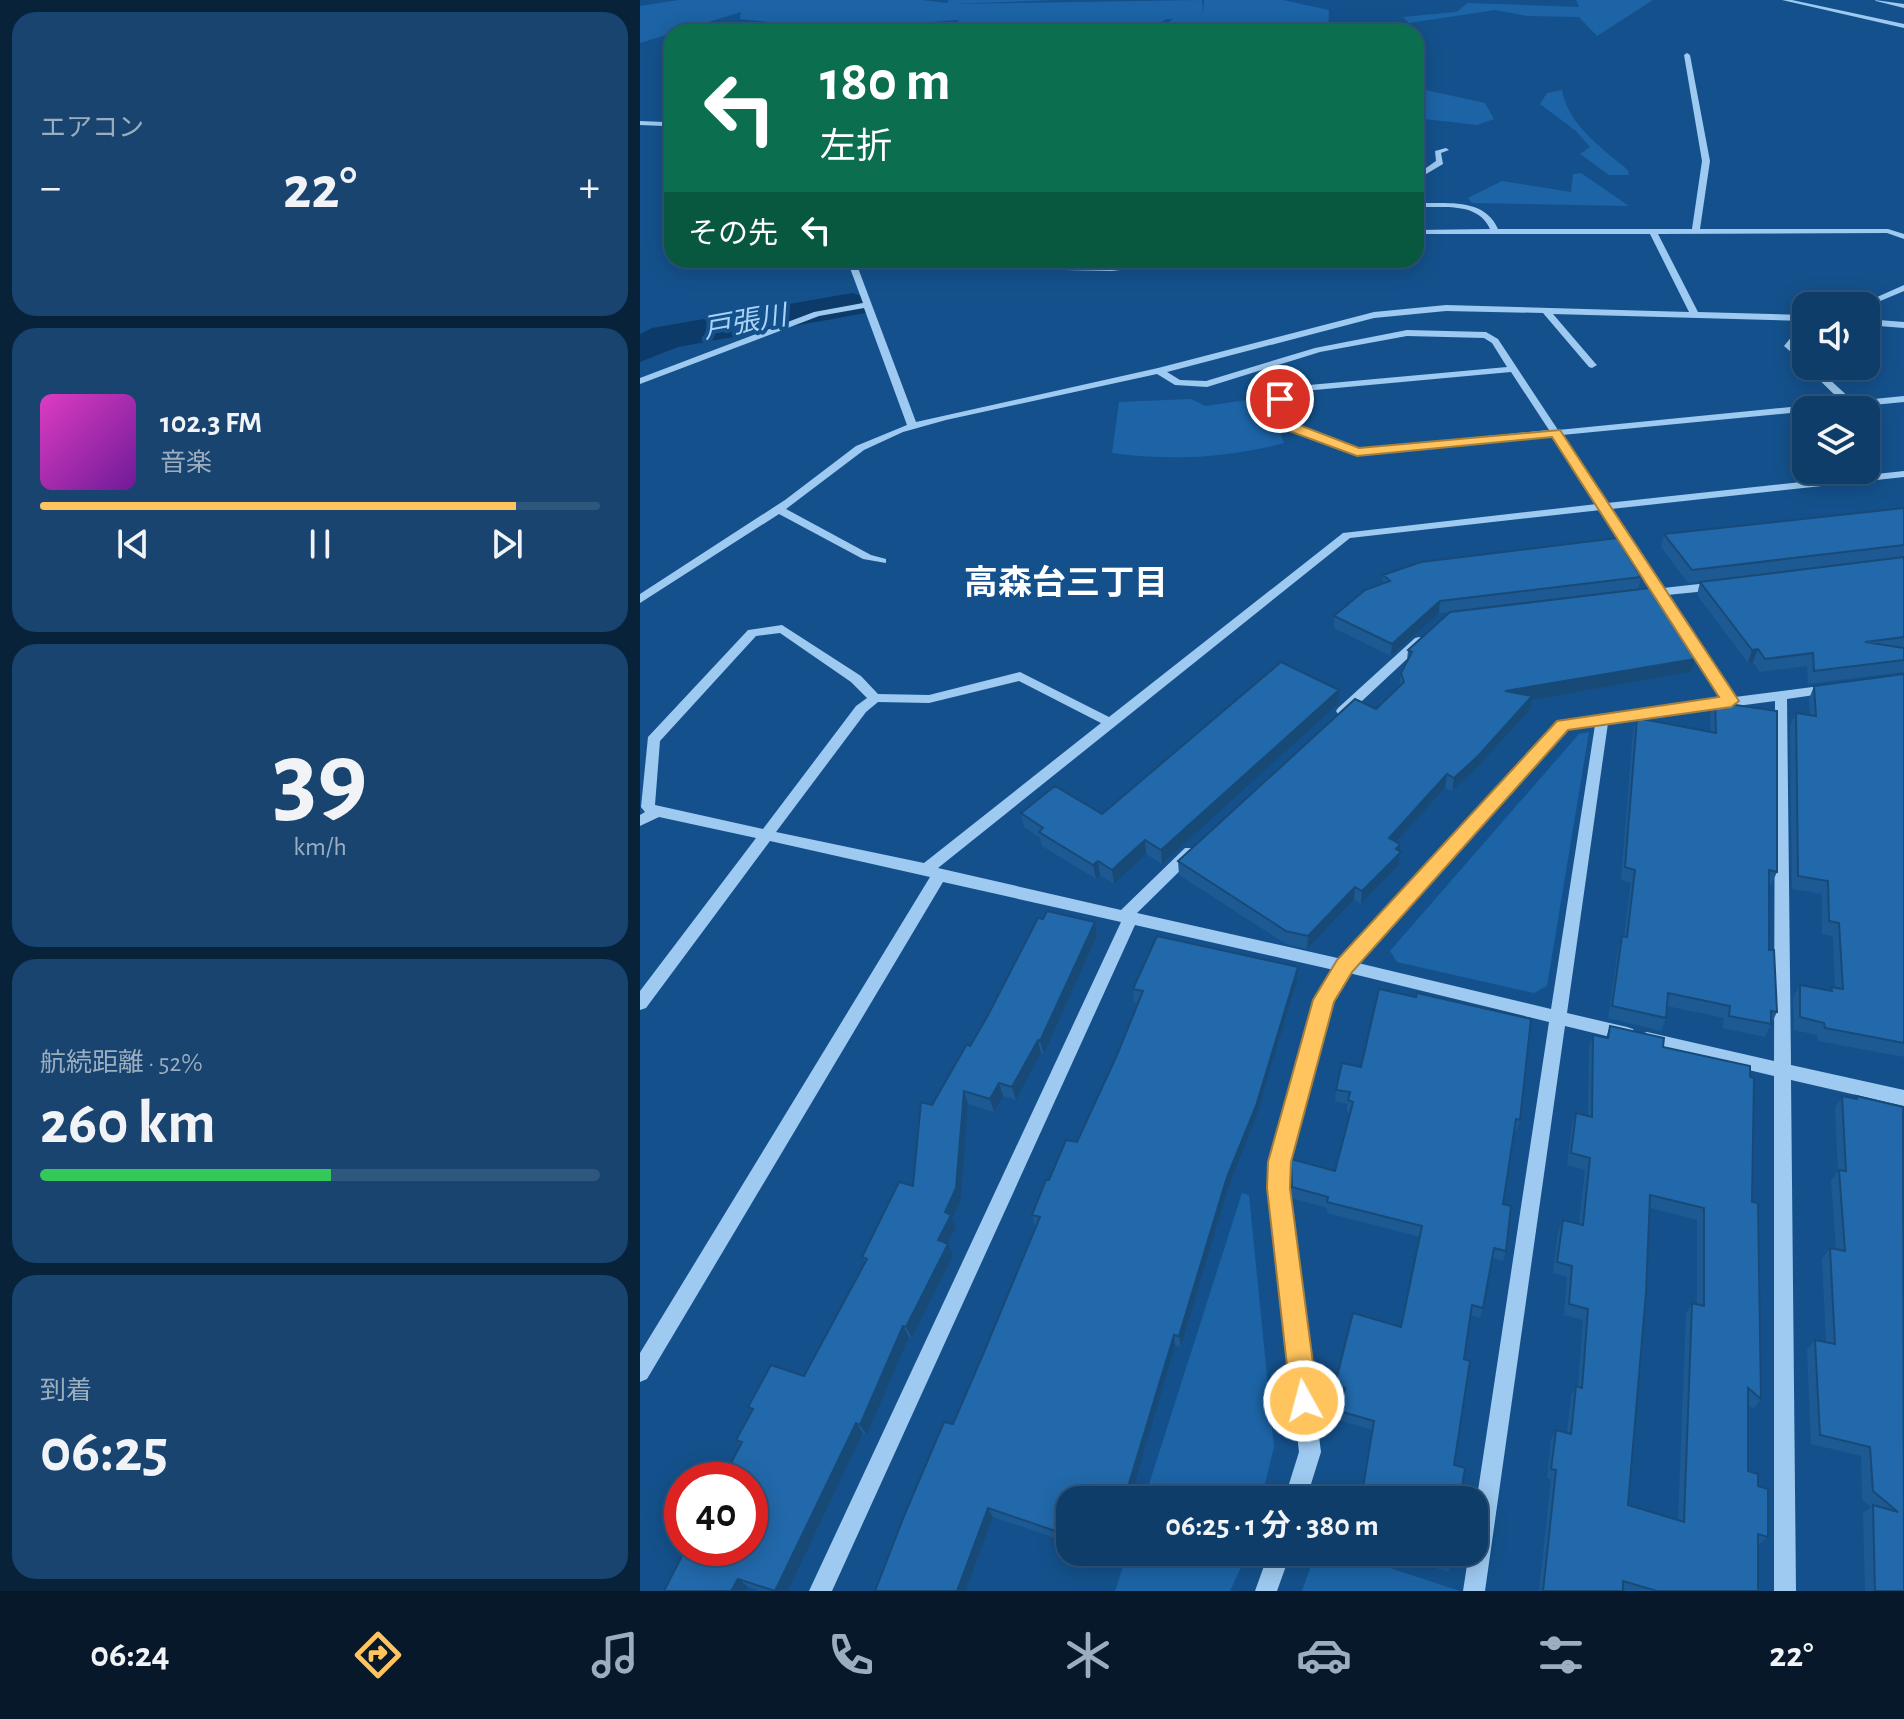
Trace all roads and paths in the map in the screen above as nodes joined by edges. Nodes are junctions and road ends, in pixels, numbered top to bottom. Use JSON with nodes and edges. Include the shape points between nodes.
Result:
{"nodes":[{"id":1,"x":1785,"y":0,"type":"edge"},
{"id":2,"x":1878,"y":0,"type":"edge"},
{"id":3,"x":1904,"y":6,"type":"edge"},
{"id":4,"x":1904,"y":26,"type":"edge"},
{"id":5,"x":1687,"y":55,"type":"dead end"},
{"id":6,"x":640,"y":123,"type":"edge"},
{"id":7,"x":664,"y":124,"type":"edge"},
{"id":8,"x":1446,"y":150,"type":"dead end"},
{"id":9,"x":1424,"y":173,"type":"edge"},
{"id":10,"x":1424,"y":205,"type":"edge"},
{"id":11,"x":1696,"y":229,"type":"junction"},
{"id":12,"x":1494,"y":230,"type":"junction"},
{"id":13,"x":1652,"y":230,"type":"junction"},
{"id":14,"x":1424,"y":232,"type":"edge"},
{"id":15,"x":1904,"y":237,"type":"edge"},
{"id":16,"x":854,"y":268,"type":"edge"},
{"id":17,"x":1064,"y":268,"type":"edge"},
{"id":18,"x":1120,"y":268,"type":"edge"},
{"id":19,"x":1904,"y":288,"type":"edge"},
{"id":20,"x":1880,"y":298,"type":"edge"},
{"id":21,"x":866,"y":305,"type":"junction"},
{"id":22,"x":1545,"y":310,"type":"junction"},
{"id":23,"x":1694,"y":314,"type":"junction"},
{"id":24,"x":1792,"y":318,"type":"edge"},
{"id":25,"x":1880,"y":323,"type":"edge"},
{"id":26,"x":1890,"y":324,"type":"junction"},
{"id":27,"x":1904,"y":325,"type":"edge"},
{"id":28,"x":1880,"y":328,"type":"edge"},
{"id":29,"x":1592,"y":365,"type":"dead end"},
{"id":30,"x":1515,"y":369,"type":"junction"},
{"id":31,"x":1159,"y":371,"type":"junction"},
{"id":32,"x":1825,"y":380,"type":"edge"},
{"id":33,"x":640,"y":381,"type":"edge"},
{"id":34,"x":1842,"y":396,"type":"edge"},
{"id":35,"x":1904,"y":399,"type":"edge"},
{"id":36,"x":1880,"y":401,"type":"edge"},
{"id":37,"x":1792,"y":410,"type":"edge"},
{"id":38,"x":912,"y":425,"type":"junction"},
{"id":39,"x":1556,"y":433,"type":"junction"},
{"id":40,"x":1904,"y":474,"type":"edge"},
{"id":41,"x":1604,"y":506,"type":"junction"},
{"id":42,"x":778,"y":509,"type":"junction"},
{"id":43,"x":882,"y":561,"type":"dead end"},
{"id":44,"x":1736,"y":583,"type":"edge"},
{"id":45,"x":1660,"y":592,"type":"junction"},
{"id":46,"x":1616,"y":597,"type":"edge"},
{"id":47,"x":640,"y":599,"type":"edge"},
{"id":48,"x":1432,"y":630,"type":"edge"},
{"id":49,"x":1843,"y":687,"type":"edge"},
{"id":50,"x":1781,"y":695,"type":"junction"},
{"id":51,"x":875,"y":698,"type":"junction"},
{"id":52,"x":1731,"y":701,"type":"junction"},
{"id":53,"x":1602,"y":720,"type":"junction"},
{"id":54,"x":1111,"y":723,"type":"junction"},
{"id":55,"x":1327,"y":725,"type":"edge"},
{"id":56,"x":657,"y":812,"type":"junction"},
{"id":57,"x":640,"y":821,"type":"edge"},
{"id":58,"x":766,"y":835,"type":"junction"},
{"id":59,"x":1200,"y":842,"type":"edge"},
{"id":60,"x":932,"y":872,"type":"junction"},
{"id":61,"x":1127,"y":917,"type":"junction"},
{"id":62,"x":1345,"y":966,"type":"junction"},
{"id":63,"x":640,"y":1003,"type":"edge"},
{"id":64,"x":1558,"y":1018,"type":"junction"},
{"id":65,"x":1785,"y":1070,"type":"junction"},
{"id":66,"x":1904,"y":1098,"type":"edge"},
{"id":67,"x":640,"y":1372,"type":"edge"},
{"id":68,"x":1299,"y":1486,"type":"edge"},
{"id":69,"x":1275,"y":1566,"type":"edge"},
{"id":70,"x":820,"y":1591,"type":"edge"},
{"id":71,"x":1266,"y":1591,"type":"edge"},
{"id":72,"x":1474,"y":1591,"type":"edge"},
{"id":73,"x":1785,"y":1591,"type":"edge"}],
"edges":[{"from":1,"to":4,"type":"street"},
{"from":2,"to":3,"type":"street"},
{"from":5,"to":11,"type":"street","via":[[1706,161]]},
{"from":6,"to":7,"type":"street"},
{"from":8,"to":9,"type":"street","via":[[1437,152],[1440,162]]},
{"from":10,"to":12,"type":"street","via":[[1477,208],[1492,220]]},
{"from":11,"to":13,"type":"street"},
{"from":11,"to":15,"type":"street","via":[[1888,231]]},
{"from":12,"to":13,"type":"street"},
{"from":12,"to":14,"type":"street"},
{"from":13,"to":23,"type":"street"},
{"from":16,"to":21,"type":"street"},
{"from":17,"to":18,"type":"street"},
{"from":19,"to":20,"type":"street"},
{"from":21,"to":33,"type":"street","via":[[817,314]]},
{"from":21,"to":38,"type":"street"},
{"from":22,"to":23,"type":"street"},
{"from":22,"to":29,"type":"street"},
{"from":22,"to":31,"type":"street","via":[[1446,308],[1374,315]]},
{"from":23,"to":24,"type":"street"},
{"from":25,"to":26,"type":"street"},
{"from":26,"to":27,"type":"street"},
{"from":26,"to":28,"type":"street"},
{"from":30,"to":31,"type":"street","via":[[1486,335],[1407,333],[1318,350],[1207,384],[1178,383]]},
{"from":30,"to":39,"type":"street"},
{"from":30,"to":39,"type":"street","via":[[1290,389],[1280,399],[1294,428],[1357,452]]},
{"from":31,"to":38,"type":"street"},
{"from":32,"to":34,"type":"street"},
{"from":35,"to":36,"type":"street"},
{"from":37,"to":39,"type":"street"},
{"from":38,"to":42,"type":"street","via":[[860,448]]},
{"from":39,"to":41,"type":"street"},
{"from":40,"to":41,"type":"street"},
{"from":41,"to":45,"type":"street"},
{"from":41,"to":54,"type":"street","via":[[1347,535]]},
{"from":42,"to":43,"type":"street"},
{"from":42,"to":47,"type":"street"},
{"from":44,"to":45,"type":"street"},
{"from":45,"to":46,"type":"street"},
{"from":45,"to":52,"type":"street"},
{"from":48,"to":55,"type":"street"},
{"from":49,"to":50,"type":"street"},
{"from":50,"to":52,"type":"street"},
{"from":50,"to":65,"type":"street"},
{"from":51,"to":54,"type":"street","via":[[929,699],[1020,676]]},
{"from":51,"to":56,"type":"street","via":[[782,629],[752,633],[653,740],[648,807]]},
{"from":51,"to":58,"type":"street","via":[[861,709]]},
{"from":52,"to":53,"type":"street"},
{"from":53,"to":62,"type":"street","via":[[1563,725]]},
{"from":53,"to":64,"type":"street"},
{"from":54,"to":60,"type":"street"},
{"from":56,"to":57,"type":"street"},
{"from":56,"to":58,"type":"street"},
{"from":58,"to":60,"type":"street"},
{"from":58,"to":63,"type":"street"},
{"from":59,"to":61,"type":"street"},
{"from":60,"to":61,"type":"street"},
{"from":60,"to":67,"type":"street"},
{"from":61,"to":62,"type":"street"},
{"from":61,"to":70,"type":"street"},
{"from":62,"to":64,"type":"street"},
{"from":62,"to":68,"type":"street","via":[[1324,1000],[1279,1162],[1310,1452]]},
{"from":64,"to":65,"type":"street"},
{"from":64,"to":72,"type":"street"},
{"from":65,"to":66,"type":"street"},
{"from":65,"to":73,"type":"street"},
{"from":69,"to":71,"type":"street"}]}
